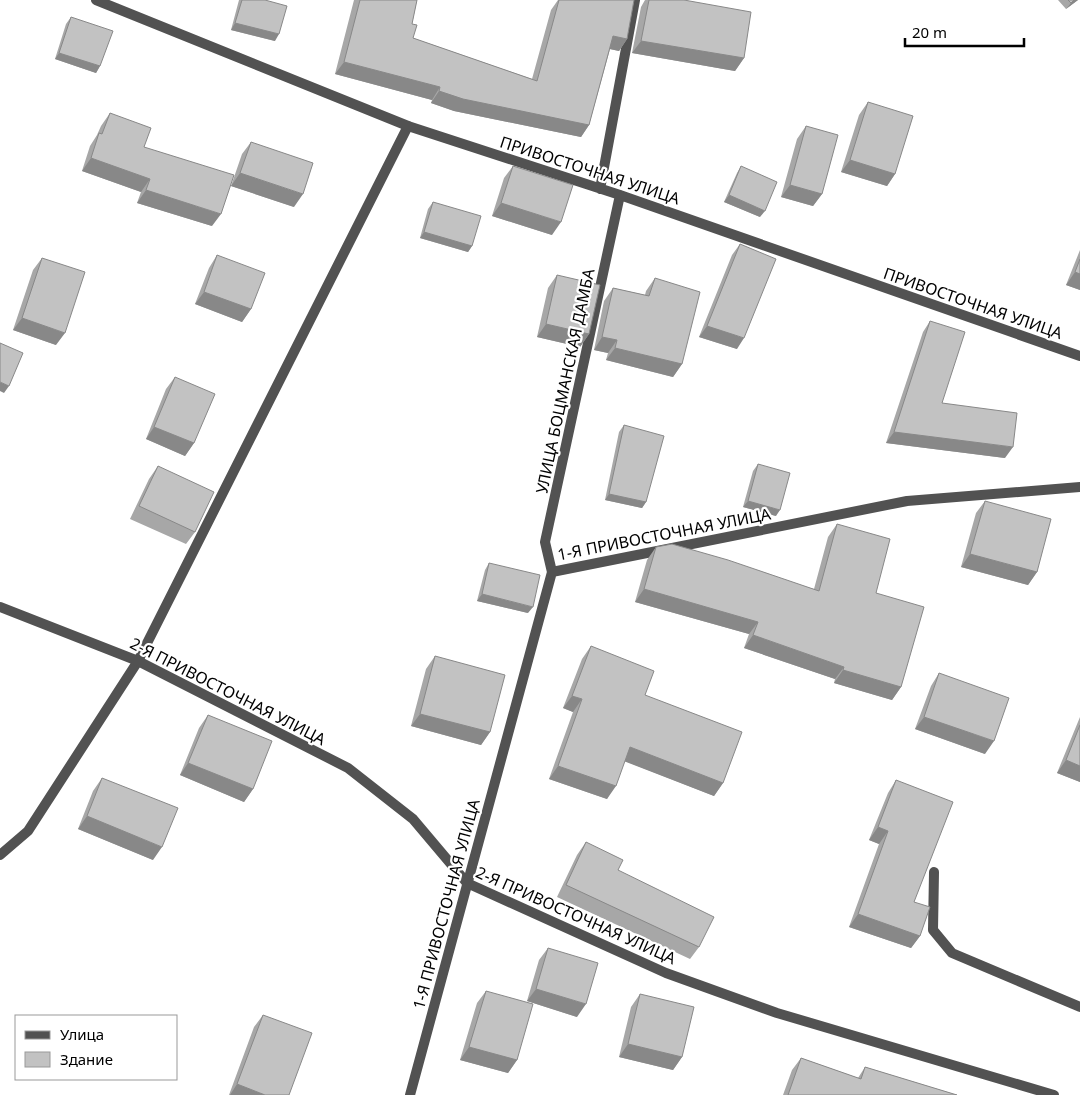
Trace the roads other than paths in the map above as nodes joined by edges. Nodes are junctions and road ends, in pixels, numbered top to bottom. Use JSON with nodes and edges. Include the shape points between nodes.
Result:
{"nodes":[{"id":1,"x":96,"y":0,"type":"edge"},
{"id":2,"x":635,"y":0,"type":"edge"},
{"id":3,"x":408,"y":126,"type":"junction"},
{"id":4,"x":600,"y":188,"type":"junction"},
{"id":5,"x":620,"y":195,"type":"junction"},
{"id":6,"x":1080,"y":356,"type":"edge"},
{"id":7,"x":1080,"y":487,"type":"edge"},
{"id":8,"x":552,"y":572,"type":"junction"},
{"id":9,"x":0,"y":607,"type":"edge"},
{"id":10,"x":138,"y":661,"type":"junction"},
{"id":11,"x":0,"y":855,"type":"edge"},
{"id":12,"x":934,"y":872,"type":"edge"},
{"id":13,"x":467,"y":884,"type":"junction"},
{"id":14,"x":1080,"y":1007,"type":"edge"},
{"id":15,"x":410,"y":1095,"type":"edge"},
{"id":16,"x":1054,"y":1095,"type":"edge"}],
"edges":[{"from":1,"to":3,"type":"street","name":"ПРИВОСТОЧНАЯ УЛИЦА"},
{"from":2,"to":4,"type":"street"},
{"from":3,"to":4,"type":"street","name":"ПРИВОСТОЧНАЯ УЛИЦА"},
{"from":3,"to":10,"type":"street"},
{"from":4,"to":5,"type":"street","name":"ПРИВОСТОЧНАЯ УЛИЦА"},
{"from":5,"to":6,"type":"street","name":"ПРИВОСТОЧНАЯ УЛИЦА"},
{"from":5,"to":8,"type":"street","name":"УЛИЦА БОЦМАНСКАЯ ДАМБА","via":[[545,542]]},
{"from":7,"to":8,"type":"street","name":"1-Я ПРИВОСТОЧНАЯ УЛИЦА","via":[[907,501]]},
{"from":8,"to":13,"type":"street","name":"1-Я ПРИВОСТОЧНАЯ УЛИЦА"},
{"from":9,"to":10,"type":"street","name":"2-Я ПРИВОСТОЧНАЯ УЛИЦА"},
{"from":10,"to":11,"type":"street","via":[[28,831]]},
{"from":10,"to":13,"type":"street","name":"2-Я ПРИВОСТОЧНАЯ УЛИЦА","via":[[348,768],[413,819]]},
{"from":12,"to":14,"type":"street","via":[[933,930],[952,953]]},
{"from":13,"to":15,"type":"street","name":"1-Я ПРИВОСТОЧНАЯ УЛИЦА"},
{"from":13,"to":16,"type":"street","name":"2-Я ПРИВОСТОЧНАЯ УЛИЦА","via":[[666,973],[777,1013]]}]}
